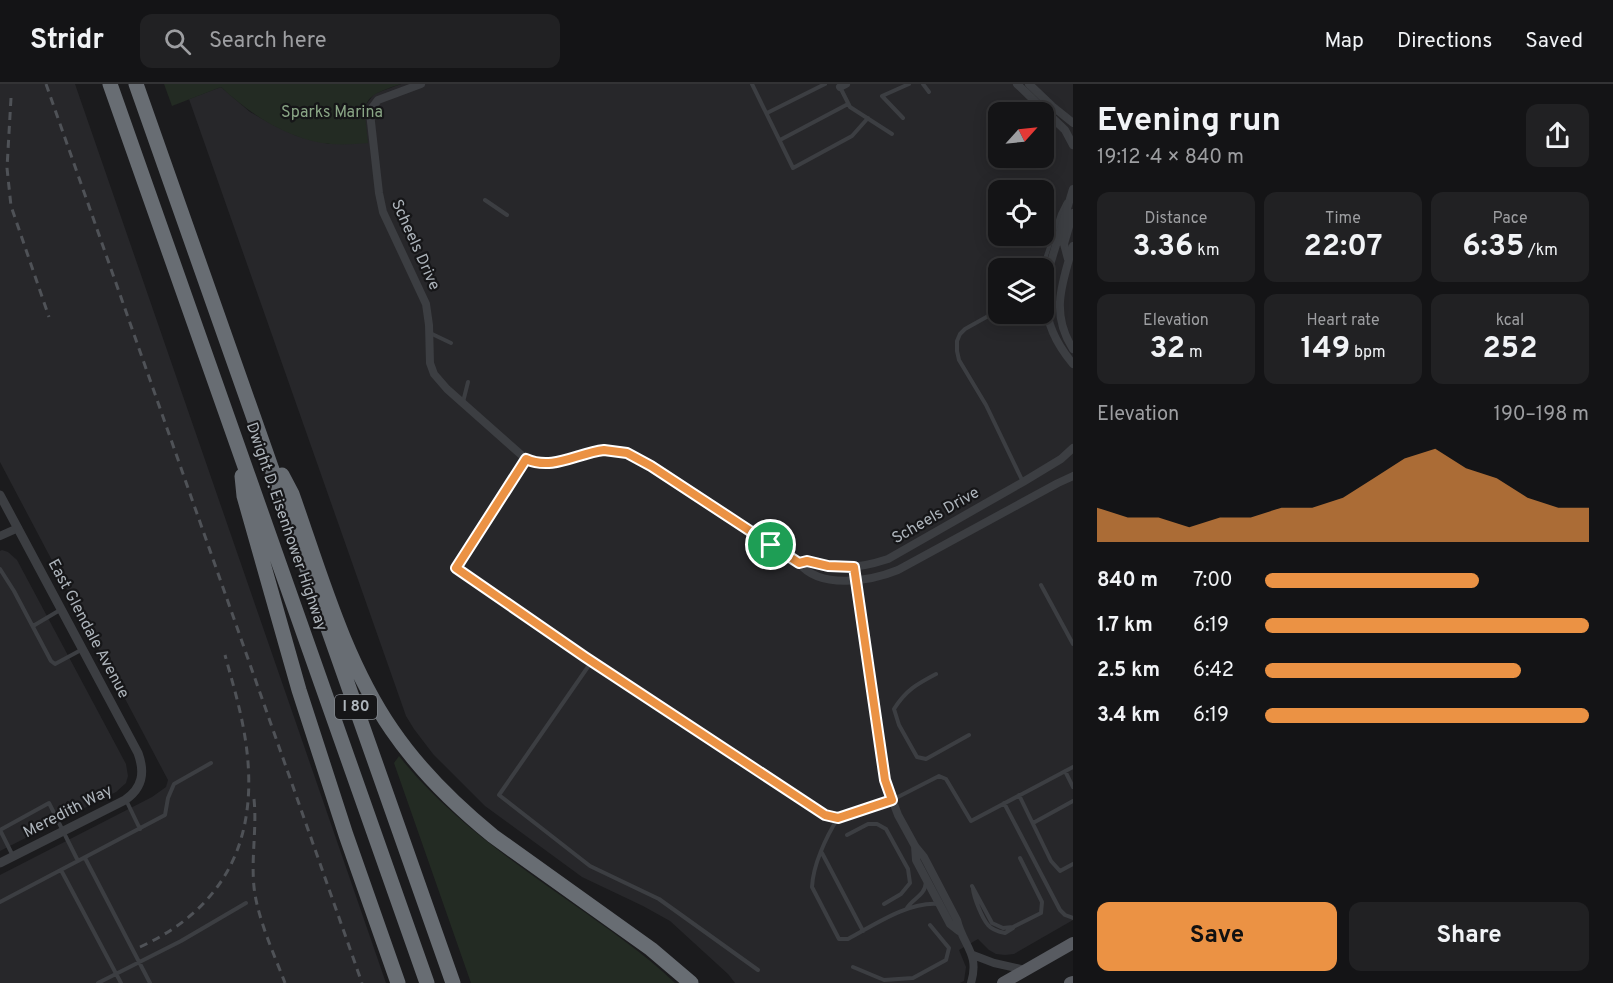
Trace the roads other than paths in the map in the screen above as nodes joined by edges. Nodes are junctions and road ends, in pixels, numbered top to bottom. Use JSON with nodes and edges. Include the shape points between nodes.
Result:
{"nodes":[{"id":1,"x":110,"y":84,"type":"edge"},
{"id":2,"x":136,"y":84,"type":"edge"},
{"id":3,"x":421,"y":84,"type":"edge"},
{"id":4,"x":759,"y":84,"type":"edge"},
{"id":5,"x":825,"y":84,"type":"edge"},
{"id":6,"x":909,"y":84,"type":"edge"},
{"id":7,"x":924,"y":84,"type":"edge"},
{"id":8,"x":1017,"y":84,"type":"edge"},
{"id":9,"x":1029,"y":84,"type":"edge"},
{"id":10,"x":753,"y":85,"type":"edge"},
{"id":11,"x":842,"y":85,"type":"edge"},
{"id":12,"x":929,"y":92,"type":"dead end"},
{"id":13,"x":1034,"y":101,"type":"joint"},
{"id":14,"x":849,"y":104,"type":"junction"},
{"id":15,"x":766,"y":113,"type":"junction"},
{"id":16,"x":868,"y":118,"type":"junction"},
{"id":17,"x":903,"y":118,"type":"dead end"},
{"id":18,"x":1073,"y":123,"type":"edge"},
{"id":19,"x":892,"y":134,"type":"dead end"},
{"id":20,"x":780,"y":140,"type":"junction"},
{"id":21,"x":1073,"y":145,"type":"edge"},
{"id":22,"x":1073,"y":189,"type":"edge"},
{"id":23,"x":485,"y":200,"type":"dead end"},
{"id":24,"x":1073,"y":213,"type":"edge"},
{"id":25,"x":507,"y":215,"type":"dead end"},
{"id":26,"x":1073,"y":246,"type":"edge"},
{"id":27,"x":1045,"y":258,"type":"edge"},
{"id":28,"x":1052,"y":258,"type":"edge"},
{"id":29,"x":1071,"y":261,"type":"edge"},
{"id":30,"x":988,"y":316,"type":"edge"},
{"id":31,"x":1049,"y":324,"type":"edge"},
{"id":32,"x":429,"y":333,"type":"junction"},
{"id":33,"x":451,"y":343,"type":"dead end"},
{"id":34,"x":1073,"y":349,"type":"edge"},
{"id":35,"x":1073,"y":364,"type":"edge"},
{"id":36,"x":468,"y":382,"type":"dead end"},
{"id":37,"x":462,"y":403,"type":"junction"},
{"id":38,"x":258,"y":430,"type":"junction"},
{"id":39,"x":237,"y":442,"type":"junction"},
{"id":40,"x":1073,"y":448,"type":"edge"},
{"id":41,"x":526,"y":459,"type":"junction"},
{"id":42,"x":1073,"y":476,"type":"edge"},
{"id":43,"x":1023,"y":482,"type":"junction"},
{"id":44,"x":0,"y":495,"type":"edge"},
{"id":45,"x":18,"y":528,"type":"junction"},
{"id":46,"x":0,"y":536,"type":"edge"},
{"id":47,"x":799,"y":563,"type":"junction"},
{"id":48,"x":854,"y":567,"type":"junction"},
{"id":49,"x":0,"y":569,"type":"edge"},
{"id":50,"x":856,"y":581,"type":"junction"},
{"id":51,"x":1041,"y":585,"type":"dead end"},
{"id":52,"x":61,"y":610,"type":"junction"},
{"id":53,"x":33,"y":626,"type":"junction"},
{"id":54,"x":1073,"y":644,"type":"edge"},
{"id":55,"x":82,"y":649,"type":"junction"},
{"id":56,"x":592,"y":661,"type":"junction"},
{"id":57,"x":936,"y":674,"type":"dead end"},
{"id":58,"x":969,"y":735,"type":"dead end"},
{"id":59,"x":211,"y":763,"type":"dead end"},
{"id":60,"x":1073,"y":767,"type":"edge"},
{"id":61,"x":1065,"y":771,"type":"junction"},
{"id":62,"x":142,"y":779,"type":"joint"},
{"id":63,"x":1073,"y":787,"type":"edge"},
{"id":64,"x":1019,"y":795,"type":"junction"},
{"id":65,"x":125,"y":800,"type":"junction"},
{"id":66,"x":892,"y":800,"type":"junction"},
{"id":67,"x":1073,"y":801,"type":"edge"},
{"id":68,"x":1004,"y":803,"type":"junction"},
{"id":69,"x":838,"y":818,"type":"junction"},
{"id":70,"x":1033,"y":823,"type":"junction"},
{"id":71,"x":140,"y":829,"type":"junction"},
{"id":72,"x":64,"y":831,"type":"junction"},
{"id":73,"x":847,"y":835,"type":"dead end"},
{"id":74,"x":915,"y":846,"type":"junction"},
{"id":75,"x":822,"y":852,"type":"junction"},
{"id":76,"x":13,"y":857,"type":"junction"},
{"id":77,"x":85,"y":858,"type":"junction"},
{"id":78,"x":1020,"y":858,"type":"dead end"},
{"id":79,"x":78,"y":861,"type":"junction"},
{"id":80,"x":0,"y":863,"type":"edge"},
{"id":81,"x":1073,"y":864,"type":"edge"},
{"id":82,"x":61,"y":870,"type":"junction"},
{"id":83,"x":926,"y":878,"type":"junction"},
{"id":84,"x":972,"y":886,"type":"dead end"},
{"id":85,"x":0,"y":902,"type":"edge"},
{"id":86,"x":246,"y":903,"type":"dead end"},
{"id":87,"x":884,"y":904,"type":"dead end"},
{"id":88,"x":939,"y":904,"type":"junction"},
{"id":89,"x":907,"y":909,"type":"junction"},
{"id":90,"x":1073,"y":918,"type":"edge"},
{"id":91,"x":930,"y":925,"type":"dead end"},
{"id":92,"x":863,"y":931,"type":"junction"},
{"id":93,"x":959,"y":931,"type":"junction"},
{"id":94,"x":1073,"y":943,"type":"edge"},
{"id":95,"x":973,"y":955,"type":"junction"},
{"id":96,"x":139,"y":963,"type":"junction"},
{"id":97,"x":853,"y":967,"type":"dead end"},
{"id":98,"x":758,"y":970,"type":"dead end"},
{"id":99,"x":1025,"y":970,"type":"junction"},
{"id":100,"x":116,"y":974,"type":"junction"},
{"id":101,"x":98,"y":983,"type":"edge"},
{"id":102,"x":121,"y":983,"type":"edge"},
{"id":103,"x":150,"y":983,"type":"edge"},
{"id":104,"x":398,"y":983,"type":"edge"},
{"id":105,"x":427,"y":983,"type":"edge"},
{"id":106,"x":453,"y":983,"type":"edge"},
{"id":107,"x":691,"y":983,"type":"edge"},
{"id":108,"x":971,"y":983,"type":"edge"},
{"id":109,"x":1003,"y":983,"type":"edge"}],
"edges":[{"from":1,"to":39,"type":"highway","name":"Dwight D. Eisenhower Highway","number":"I 80"},
{"from":2,"to":38,"type":"highway","name":"Dwight D. Eisenhower Highway","number":"I 80"},
{"from":3,"to":32,"type":"street","name":"Scheels Drive","via":[[378,100],[370,113],[383,213],[426,304]]},
{"from":4,"to":10,"type":"lane"},
{"from":5,"to":15,"type":"lane"},
{"from":6,"to":17,"type":"lane","via":[[882,96]]},
{"from":7,"to":12,"type":"lane"},
{"from":8,"to":13,"type":"street"},
{"from":9,"to":18,"type":"street"},
{"from":10,"to":15,"type":"lane"},
{"from":11,"to":14,"type":"lane"},
{"from":13,"to":21,"type":"street","via":[[1065,130]]},
{"from":14,"to":16,"type":"lane"},
{"from":14,"to":20,"type":"lane"},
{"from":15,"to":20,"type":"lane"},
{"from":16,"to":19,"type":"lane"},
{"from":16,"to":20,"type":"lane","via":[[852,136],[794,168]]},
{"from":22,"to":27,"type":"lane"},
{"from":22,"to":28,"type":"street"},
{"from":23,"to":25,"type":"lane"},
{"from":24,"to":29,"type":"street","via":[[1064,244]]},
{"from":26,"to":29,"type":"street"},
{"from":29,"to":34,"type":"street","via":[[1059,296],[1063,331]]},
{"from":30,"to":43,"type":"lane","via":[[965,328],[957,341],[957,351]]},
{"from":31,"to":35,"type":"street"},
{"from":32,"to":33,"type":"lane"},
{"from":32,"to":37,"type":"street","name":"Scheels Drive","via":[[434,374]]},
{"from":36,"to":37,"type":"lane"},
{"from":37,"to":41,"type":"street","name":"Scheels Drive"},
{"from":38,"to":106,"type":"highway","name":"Dwight D. Eisenhower Highway","number":"I 80"},
{"from":38,"to":107,"type":"highway","via":[[292,494],[348,647],[376,705],[406,750],[442,791],[493,836],[651,949]]},
{"from":39,"to":104,"type":"highway","via":[[244,496],[289,657]]},
{"from":39,"to":105,"type":"highway","name":"Dwight D. Eisenhower Highway","number":"I 80"},
{"from":40,"to":43,"type":"street","name":"Scheels Drive"},
{"from":41,"to":47,"type":"street","name":"Scheels Drive","via":[[546,464],[596,451],[627,453]]},
{"from":41,"to":56,"type":"lane","via":[[456,568]]},
{"from":42,"to":50,"type":"street","name":"Scheels Drive","via":[[898,570]]},
{"from":43,"to":48,"type":"street","name":"Scheels Drive","via":[[888,559]]},
{"from":44,"to":45,"type":"street","name":"East Glendale Avenue"},
{"from":45,"to":46,"type":"street"},
{"from":45,"to":52,"type":"street","name":"East Glendale Avenue"},
{"from":47,"to":48,"type":"street","name":"Scheels Drive"},
{"from":47,"to":50,"type":"street","name":"Scheels Drive","via":[[819,576]]},
{"from":48,"to":50,"type":"street"},
{"from":49,"to":53,"type":"lane"},
{"from":50,"to":66,"type":"street","via":[[885,780]]},
{"from":51,"to":54,"type":"lane"},
{"from":52,"to":53,"type":"lane"},
{"from":52,"to":55,"type":"street","name":"East Glendale Avenue"},
{"from":53,"to":55,"type":"lane","via":[[55,664]]},
{"from":55,"to":62,"type":"street","name":"East Glendale Avenue","via":[[138,753]]},
{"from":56,"to":69,"type":"lane","via":[[825,815]]},
{"from":56,"to":98,"type":"lane","via":[[499,795],[590,866],[659,899]]},
{"from":57,"to":58,"type":"lane","via":[[915,684],[894,709],[916,757],[926,759]]},
{"from":59,"to":71,"type":"lane","via":[[174,784],[165,815]]},
{"from":60,"to":61,"type":"lane"},
{"from":61,"to":63,"type":"lane"},
{"from":61,"to":64,"type":"lane"},
{"from":62,"to":65,"type":"street","name":"Meredith Way"},
{"from":64,"to":68,"type":"lane"},
{"from":64,"to":70,"type":"lane"},
{"from":65,"to":71,"type":"lane"},
{"from":65,"to":72,"type":"street","name":"Meredith Way"},
{"from":66,"to":68,"type":"lane","via":[[939,776],[946,779],[970,821]]},
{"from":66,"to":69,"type":"lane"},
{"from":66,"to":74,"type":"street"},
{"from":67,"to":70,"type":"lane"},
{"from":68,"to":90,"type":"lane","via":[[1060,910]]},
{"from":69,"to":75,"type":"lane"},
{"from":70,"to":81,"type":"lane","via":[[1060,871]]},
{"from":71,"to":77,"type":"lane"},
{"from":72,"to":76,"type":"street","name":"Meredith Way"},
{"from":72,"to":76,"type":"lane","via":[[49,803],[0,830]]},
{"from":72,"to":79,"type":"lane"},
{"from":73,"to":87,"type":"lane","via":[[868,824],[886,829],[908,868],[910,883]]},
{"from":74,"to":83,"type":"street","via":[[916,860]]},
{"from":74,"to":93,"type":"street","via":[[957,920]]},
{"from":75,"to":92,"type":"lane"},
{"from":75,"to":92,"type":"lane","via":[[812,887],[836,935],[843,940]]},
{"from":76,"to":80,"type":"street","name":"Meredith Way"},
{"from":77,"to":79,"type":"lane"},
{"from":77,"to":96,"type":"lane"},
{"from":78,"to":84,"type":"lane","via":[[1042,902],[1041,913],[1003,928],[992,923]]},
{"from":79,"to":82,"type":"lane"},
{"from":82,"to":85,"type":"lane"},
{"from":82,"to":100,"type":"lane"},
{"from":83,"to":88,"type":"street"},
{"from":83,"to":89,"type":"lane","via":[[923,893]]},
{"from":86,"to":96,"type":"lane"},
{"from":88,"to":89,"type":"lane"},
{"from":88,"to":93,"type":"street","via":[[950,924]]},
{"from":89,"to":92,"type":"lane"},
{"from":91,"to":97,"type":"lane","via":[[949,948],[946,960],[913,978],[884,980]]},
{"from":93,"to":95,"type":"street"},
{"from":94,"to":99,"type":"main road"},
{"from":95,"to":99,"type":"street"},
{"from":95,"to":108,"type":"street"},
{"from":96,"to":100,"type":"lane"},
{"from":96,"to":103,"type":"lane"},
{"from":99,"to":109,"type":"main road"},
{"from":100,"to":101,"type":"lane"},
{"from":100,"to":102,"type":"lane"}]}
